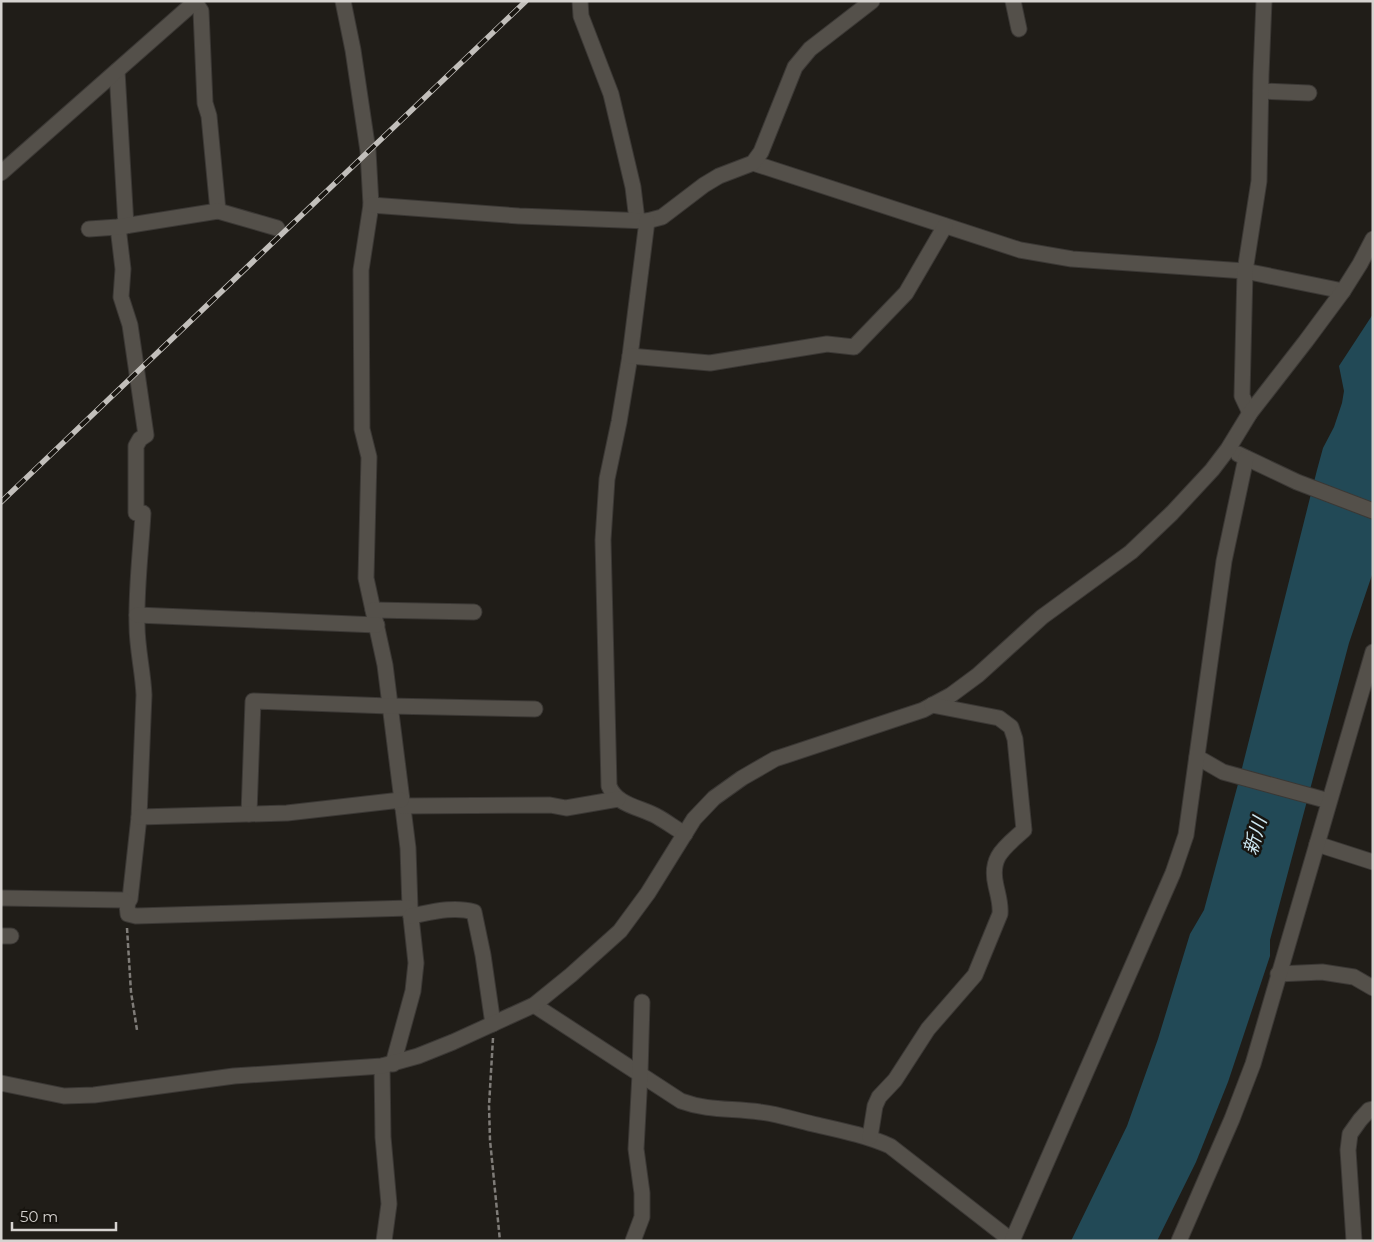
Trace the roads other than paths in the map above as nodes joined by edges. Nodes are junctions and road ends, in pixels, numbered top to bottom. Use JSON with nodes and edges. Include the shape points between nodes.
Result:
{"nodes":[{"id":1,"x":343,"y":1,"type":"edge"},
{"id":2,"x":580,"y":1,"type":"edge"},
{"id":3,"x":872,"y":1,"type":"edge"},
{"id":4,"x":1013,"y":1,"type":"edge"},
{"id":5,"x":1264,"y":1,"type":"edge"},
{"id":6,"x":195,"y":2,"type":"edge"},
{"id":7,"x":1019,"y":29,"type":"dead end"},
{"id":8,"x":117,"y":71,"type":"junction"},
{"id":9,"x":1261,"y":91,"type":"junction"},
{"id":10,"x":1309,"y":92,"type":"dead end"},
{"id":11,"x":753,"y":163,"type":"junction"},
{"id":12,"x":1,"y":173,"type":"edge"},
{"id":13,"x":372,"y":205,"type":"junction"},
{"id":14,"x":218,"y":211,"type":"junction"},
{"id":15,"x":642,"y":220,"type":"junction"},
{"id":16,"x":122,"y":226,"type":"junction"},
{"id":17,"x":945,"y":226,"type":"junction"},
{"id":18,"x":277,"y":228,"type":"dead end"},
{"id":19,"x":89,"y":229,"type":"dead end"},
{"id":20,"x":1373,"y":239,"type":"edge"},
{"id":21,"x":1245,"y":271,"type":"junction"},
{"id":22,"x":1343,"y":291,"type":"junction"},
{"id":23,"x":630,"y":356,"type":"junction"},
{"id":24,"x":1250,"y":413,"type":"junction"},
{"id":25,"x":1228,"y":449,"type":"junction"},
{"id":26,"x":1246,"y":458,"type":"junction"},
{"id":27,"x":1373,"y":511,"type":"edge"},
{"id":28,"x":374,"y":610,"type":"junction"},
{"id":29,"x":474,"y":612,"type":"dead end"},
{"id":30,"x":137,"y":615,"type":"junction"},
{"id":31,"x":377,"y":625,"type":"junction"},
{"id":32,"x":1373,"y":652,"type":"edge"},
{"id":33,"x":932,"y":705,"type":"junction"},
{"id":34,"x":389,"y":706,"type":"junction"},
{"id":35,"x":535,"y":709,"type":"dead end"},
{"id":36,"x":1197,"y":757,"type":"junction"},
{"id":37,"x":618,"y":799,"type":"junction"},
{"id":38,"x":1325,"y":799,"type":"junction"},
{"id":39,"x":402,"y":803,"type":"junction"},
{"id":40,"x":249,"y":814,"type":"junction"},
{"id":41,"x":138,"y":817,"type":"junction"},
{"id":42,"x":685,"y":834,"type":"junction"},
{"id":43,"x":1317,"y":844,"type":"junction"},
{"id":44,"x":1373,"y":862,"type":"edge"},
{"id":45,"x":1,"y":898,"type":"edge"},
{"id":46,"x":128,"y":909,"type":"junction"},
{"id":47,"x":411,"y":912,"type":"junction"},
{"id":48,"x":1278,"y":974,"type":"junction"},
{"id":49,"x":1373,"y":988,"type":"edge"},
{"id":50,"x":642,"y":1002,"type":"dead end"},
{"id":51,"x":534,"y":1005,"type":"junction"},
{"id":52,"x":493,"y":1024,"type":"junction"},
{"id":53,"x":388,"y":1065,"type":"junction"},
{"id":54,"x":640,"y":1074,"type":"junction"},
{"id":55,"x":1,"y":1083,"type":"edge"},
{"id":56,"x":1373,"y":1109,"type":"edge"},
{"id":57,"x":870,"y":1137,"type":"junction"},
{"id":58,"x":384,"y":1241,"type":"edge"},
{"id":59,"x":633,"y":1241,"type":"edge"},
{"id":60,"x":1012,"y":1241,"type":"edge"},
{"id":61,"x":1179,"y":1241,"type":"edge"},
{"id":62,"x":1354,"y":1241,"type":"edge"}],
"edges":[{"from":1,"to":13,"type":"street","via":[[368,150]]},
{"from":2,"to":15,"type":"street","via":[[581,16],[611,94]]},
{"from":3,"to":11,"type":"street","via":[[810,49],[795,67],[761,152]]},
{"from":4,"to":7,"type":"street"},
{"from":5,"to":9,"type":"street"},
{"from":6,"to":8,"type":"street"},
{"from":6,"to":14,"type":"street","via":[[202,11],[205,104],[209,116]]},
{"from":8,"to":12,"type":"street"},
{"from":8,"to":16,"type":"street"},
{"from":9,"to":10,"type":"street"},
{"from":9,"to":21,"type":"street","via":[[1259,181]]},
{"from":11,"to":15,"type":"street","via":[[719,176],[662,217]]},
{"from":11,"to":17,"type":"street"},
{"from":13,"to":15,"type":"street","via":[[519,216]]},
{"from":13,"to":28,"type":"street","via":[[362,270],[362,429],[369,457],[366,578]]},
{"from":14,"to":16,"type":"street"},
{"from":14,"to":18,"type":"street"},
{"from":15,"to":23,"type":"street"},
{"from":16,"to":19,"type":"street"},
{"from":16,"to":30,"type":"street","via":[[121,297],[130,325],[146,435],[136,446],[136,513],[143,513]]},
{"from":17,"to":21,"type":"street","via":[[1020,250],[1072,259]]},
{"from":17,"to":23,"type":"street","via":[[906,293],[854,347],[827,344],[710,363]]},
{"from":20,"to":22,"type":"street"},
{"from":21,"to":22,"type":"street"},
{"from":21,"to":24,"type":"street","via":[[1242,396]]},
{"from":22,"to":24,"type":"street"},
{"from":23,"to":37,"type":"street","via":[[607,479],[603,540],[609,786]]},
{"from":24,"to":25,"type":"street"},
{"from":25,"to":26,"type":"street"},
{"from":25,"to":33,"type":"street","via":[[1172,513],[1131,552],[1042,617],[978,675]]},
{"from":26,"to":27,"type":"street"},
{"from":26,"to":36,"type":"street","via":[[1224,561]]},
{"from":28,"to":29,"type":"street"},
{"from":28,"to":31,"type":"street"},
{"from":30,"to":31,"type":"street"},
{"from":30,"to":41,"type":"street","via":[[144,694]]},
{"from":31,"to":34,"type":"street"},
{"from":32,"to":38,"type":"street"},
{"from":33,"to":42,"type":"street","via":[[775,759],[714,798]]},
{"from":33,"to":57,"type":"street","via":[[999,718],[1011,727],[1016,739],[1024,830],[1004,847],[995,862],[993,873],[1000,914],[975,975],[928,1029],[895,1080],[879,1097]]},
{"from":34,"to":35,"type":"street"},
{"from":34,"to":39,"type":"street"},
{"from":34,"to":40,"type":"street","via":[[253,701]]},
{"from":36,"to":38,"type":"street","via":[[1222,772]]},
{"from":36,"to":60,"type":"street","via":[[1186,835],[1173,873]]},
{"from":37,"to":39,"type":"street","via":[[566,808],[550,805]]},
{"from":37,"to":42,"type":"street","via":[[658,816]]},
{"from":38,"to":43,"type":"street"},
{"from":39,"to":40,"type":"street"},
{"from":39,"to":47,"type":"street"},
{"from":40,"to":41,"type":"street"},
{"from":41,"to":46,"type":"street"},
{"from":42,"to":51,"type":"street","via":[[648,894],[620,931]]},
{"from":43,"to":44,"type":"street"},
{"from":43,"to":48,"type":"street"},
{"from":45,"to":46,"type":"street","via":[[124,900]]},
{"from":46,"to":47,"type":"street","via":[[136,916]]},
{"from":47,"to":52,"type":"street","via":[[451,909],[474,912]]},
{"from":47,"to":53,"type":"street","via":[[416,963],[414,991]]},
{"from":48,"to":49,"type":"street","via":[[1322,972],[1354,976]]},
{"from":48,"to":61,"type":"street","via":[[1250,1073]]},
{"from":50,"to":54,"type":"street"},
{"from":51,"to":52,"type":"street"},
{"from":51,"to":54,"type":"street"},
{"from":52,"to":53,"type":"street"},
{"from":53,"to":55,"type":"street","via":[[234,1076],[94,1095],[64,1096]]},
{"from":53,"to":58,"type":"street","via":[[383,1137],[389,1204]]},
{"from":54,"to":57,"type":"street","via":[[681,1101],[695,1106],[761,1112]]},
{"from":54,"to":59,"type":"street","via":[[636,1149],[642,1217]]},
{"from":56,"to":62,"type":"street","via":[[1350,1134],[1348,1150]]},
{"from":57,"to":60,"type":"street","via":[[890,1146]]}]}
